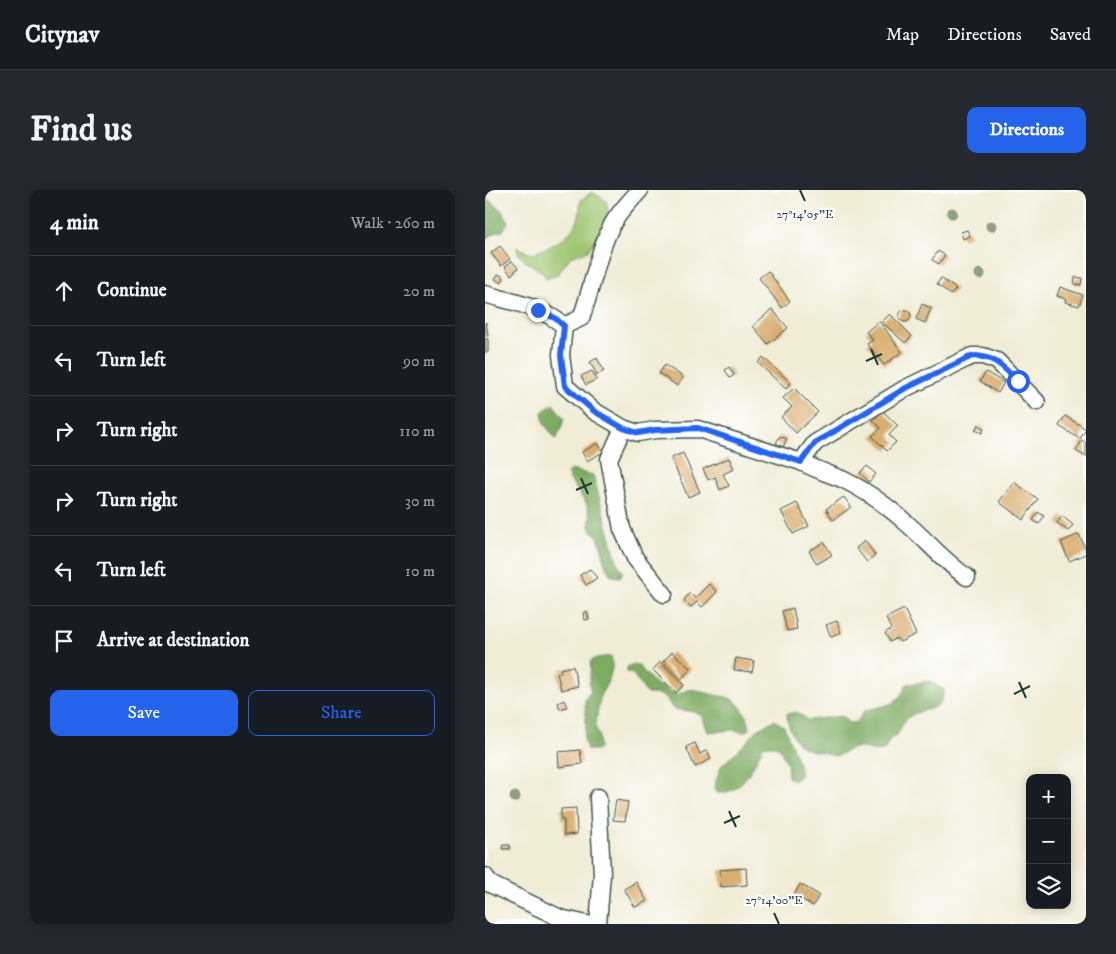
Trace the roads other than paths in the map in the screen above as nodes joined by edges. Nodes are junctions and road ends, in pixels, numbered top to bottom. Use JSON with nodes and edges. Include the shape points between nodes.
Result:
{"nodes":[{"id":1,"x":640,"y":190,"type":"edge"},
{"id":2,"x":485,"y":294,"type":"edge"},
{"id":3,"x":564,"y":326,"type":"junction"},
{"id":4,"x":1037,"y":402,"type":"dead end"},
{"id":5,"x":623,"y":428,"type":"junction"},
{"id":6,"x":801,"y":462,"type":"junction"},
{"id":7,"x":967,"y":577,"type":"dead end"},
{"id":8,"x":664,"y":594,"type":"dead end"},
{"id":9,"x":598,"y":797,"type":"dead end"},
{"id":10,"x":485,"y":876,"type":"edge"},
{"id":11,"x":587,"y":924,"type":"edge"},
{"id":12,"x":598,"y":924,"type":"edge"}],
"edges":[{"from":1,"to":3,"type":"street","via":[[613,224],[581,318]]},
{"from":2,"to":3,"type":"street","via":[[538,310]]},
{"from":3,"to":5,"type":"street","via":[[561,355],[565,386],[594,411]]},
{"from":4,"to":6,"type":"street","via":[[997,361],[972,356],[904,389],[815,443]]},
{"from":5,"to":6,"type":"street","via":[[638,433],[698,428]]},
{"from":5,"to":8,"type":"street","via":[[609,458],[622,529],[635,558]]},
{"from":6,"to":7,"type":"street","via":[[844,480],[872,497]]},
{"from":9,"to":12,"type":"street","via":[[601,874]]},
{"from":10,"to":11,"type":"street","via":[[490,884],[560,918]]}]}
